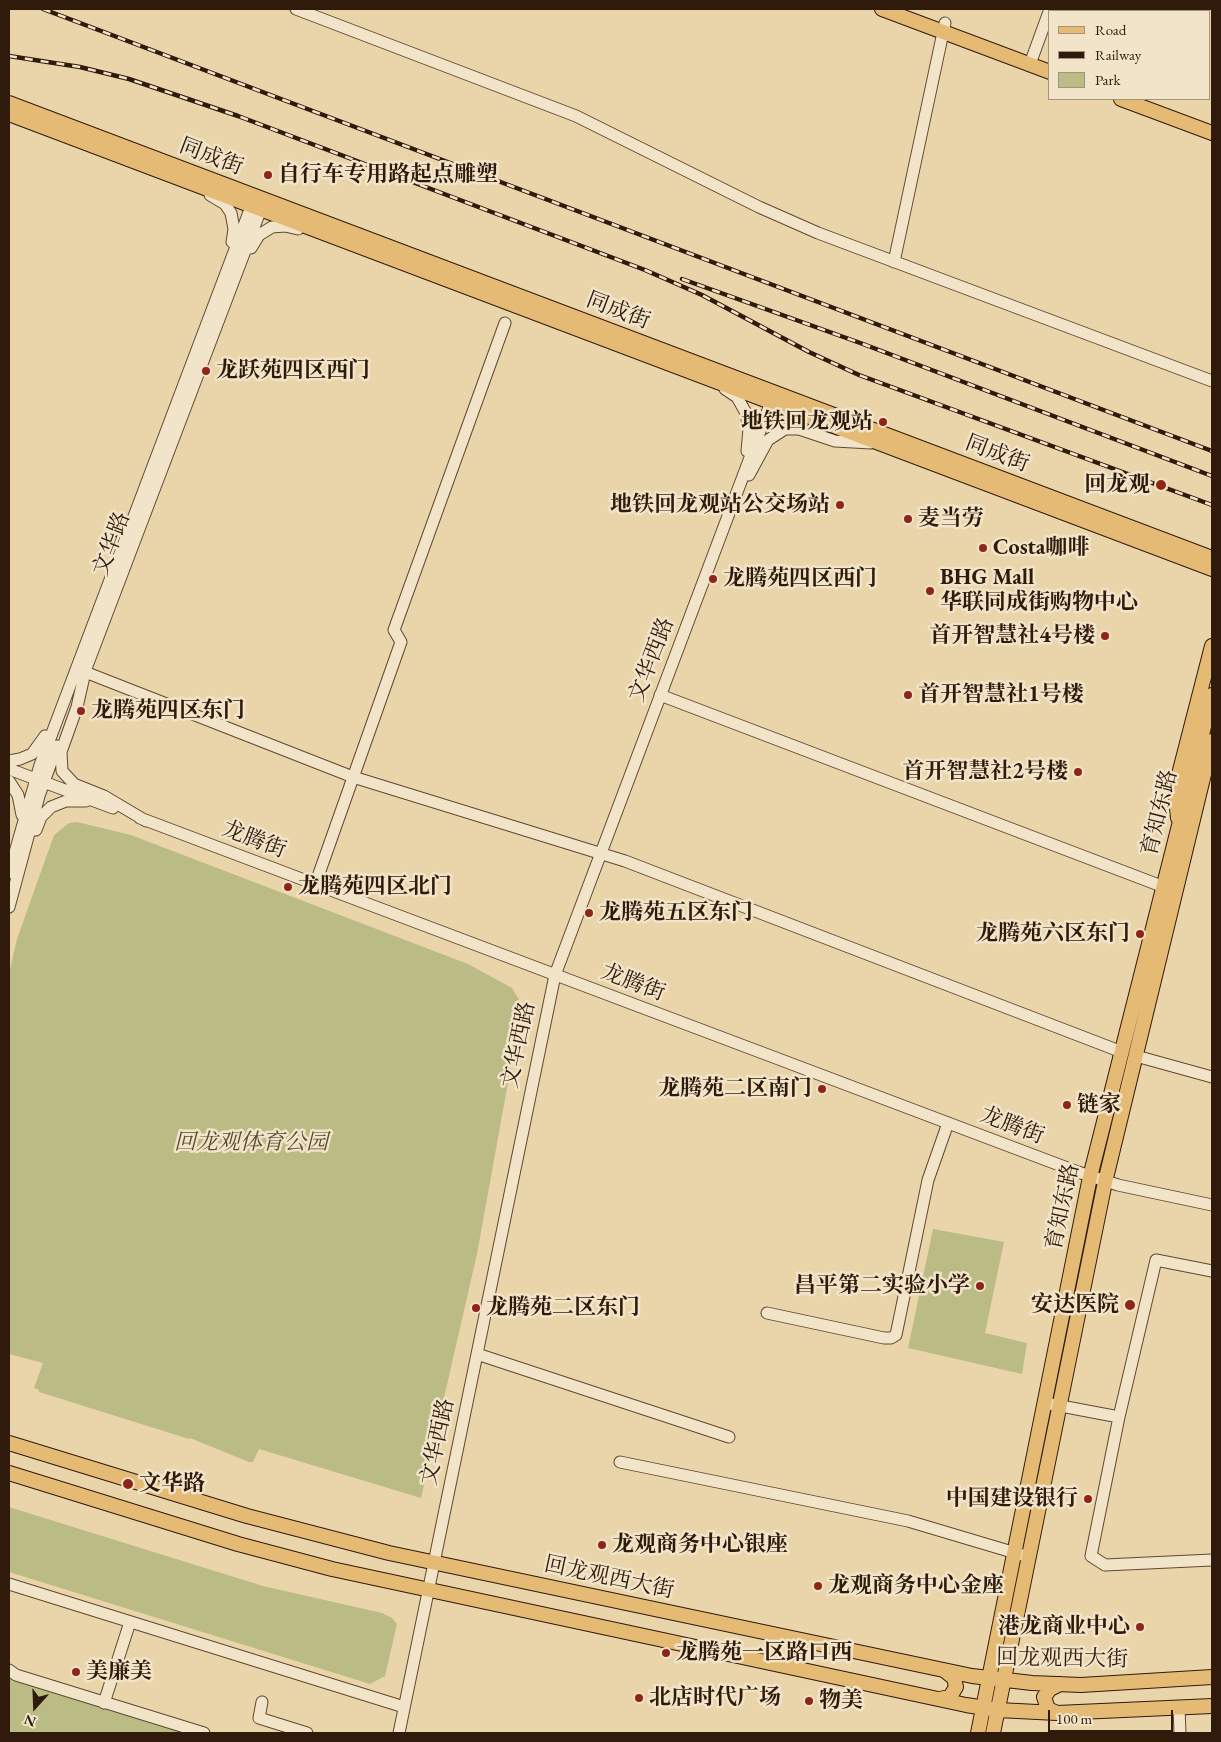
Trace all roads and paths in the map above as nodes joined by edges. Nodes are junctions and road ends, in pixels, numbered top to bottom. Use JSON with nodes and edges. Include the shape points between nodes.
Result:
{"nodes":[{"id":1,"x":296,"y":9,"type":"edge"},
{"id":2,"x":882,"y":9,"type":"edge"},
{"id":3,"x":908,"y":9,"type":"edge"},
{"id":4,"x":1048,"y":14,"type":"edge"},
{"id":5,"x":944,"y":27,"type":"junction"},
{"id":6,"x":1031,"y":60,"type":"junction"},
{"id":7,"x":1048,"y":62,"type":"edge"},
{"id":8,"x":1048,"y":71,"type":"edge"},
{"id":9,"x":1124,"y":100,"type":"edge"},
{"id":10,"x":1150,"y":100,"type":"edge"},
{"id":11,"x":9,"y":103,"type":"edge"},
{"id":12,"x":9,"y":114,"type":"edge"},
{"id":13,"x":1212,"y":124,"type":"edge"},
{"id":14,"x":1212,"y":133,"type":"edge"},
{"id":15,"x":137,"y":163,"type":"junction"},
{"id":16,"x":258,"y":203,"type":"junction"},
{"id":17,"x":372,"y":251,"type":"junction"},
{"id":18,"x":894,"y":262,"type":"junction"},
{"id":19,"x":219,"y":290,"type":"junction"},
{"id":20,"x":505,"y":323,"type":"dead end"},
{"id":21,"x":215,"y":329,"type":"junction"},
{"id":22,"x":645,"y":355,"type":"junction"},
{"id":23,"x":1212,"y":381,"type":"edge"},
{"id":24,"x":773,"y":398,"type":"junction"},
{"id":25,"x":887,"y":446,"type":"junction"},
{"id":26,"x":741,"y":480,"type":"junction"},
{"id":27,"x":731,"y":508,"type":"junction"},
{"id":28,"x":1212,"y":558,"type":"edge"},
{"id":29,"x":1212,"y":569,"type":"edge"},
{"id":30,"x":1212,"y":646,"type":"edge"},
{"id":31,"x":81,"y":671,"type":"junction"},
{"id":32,"x":660,"y":695,"type":"junction"},
{"id":33,"x":1212,"y":695,"type":"edge"},
{"id":34,"x":1212,"y":741,"type":"edge"},
{"id":35,"x":9,"y":761,"type":"edge"},
{"id":36,"x":9,"y":769,"type":"edge"},
{"id":37,"x":1212,"y":774,"type":"edge"},
{"id":38,"x":353,"y":777,"type":"junction"},
{"id":39,"x":40,"y":780,"type":"junction"},
{"id":40,"x":9,"y":781,"type":"edge"},
{"id":41,"x":123,"y":812,"type":"junction"},
{"id":42,"x":146,"y":821,"type":"junction"},
{"id":43,"x":1183,"y":835,"type":"junction"},
{"id":44,"x":17,"y":843,"type":"junction"},
{"id":45,"x":600,"y":854,"type":"junction"},
{"id":46,"x":9,"y":873,"type":"edge"},
{"id":47,"x":315,"y":885,"type":"junction"},
{"id":48,"x":1164,"y":887,"type":"junction"},
{"id":49,"x":9,"y":907,"type":"edge"},
{"id":50,"x":555,"y":975,"type":"junction"},
{"id":51,"x":1122,"y":1052,"type":"junction"},
{"id":52,"x":1136,"y":1056,"type":"junction"},
{"id":53,"x":1212,"y":1077,"type":"edge"},
{"id":54,"x":948,"y":1123,"type":"junction"},
{"id":55,"x":1090,"y":1177,"type":"junction"},
{"id":56,"x":1105,"y":1182,"type":"junction"},
{"id":57,"x":1212,"y":1205,"type":"edge"},
{"id":58,"x":1212,"y":1271,"type":"edge"},
{"id":59,"x":767,"y":1313,"type":"dead end"},
{"id":60,"x":476,"y":1354,"type":"junction"},
{"id":61,"x":1045,"y":1403,"type":"junction"},
{"id":62,"x":1060,"y":1406,"type":"junction"},
{"id":63,"x":1119,"y":1417,"type":"junction"},
{"id":64,"x":729,"y":1437,"type":"dead end"},
{"id":65,"x":9,"y":1443,"type":"edge"},
{"id":66,"x":620,"y":1462,"type":"dead end"},
{"id":67,"x":9,"y":1473,"type":"edge"},
{"id":68,"x":1014,"y":1552,"type":"junction"},
{"id":69,"x":1029,"y":1557,"type":"junction"},
{"id":70,"x":1212,"y":1560,"type":"edge"},
{"id":71,"x":434,"y":1563,"type":"junction"},
{"id":72,"x":9,"y":1584,"type":"edge"},
{"id":73,"x":428,"y":1590,"type":"junction"},
{"id":74,"x":130,"y":1622,"type":"junction"},
{"id":75,"x":9,"y":1670,"type":"edge"},
{"id":76,"x":944,"y":1670,"type":"junction"},
{"id":77,"x":1212,"y":1678,"type":"edge"},
{"id":78,"x":989,"y":1679,"type":"junction"},
{"id":79,"x":1003,"y":1681,"type":"junction"},
{"id":80,"x":1060,"y":1684,"type":"junction"},
{"id":81,"x":938,"y":1699,"type":"junction"},
{"id":82,"x":262,"y":1702,"type":"dead end"},
{"id":83,"x":104,"y":1703,"type":"junction"},
{"id":84,"x":1212,"y":1706,"type":"edge"},
{"id":85,"x":404,"y":1708,"type":"junction"},
{"id":86,"x":983,"y":1708,"type":"junction"},
{"id":87,"x":1179,"y":1708,"type":"junction"},
{"id":88,"x":998,"y":1710,"type":"junction"},
{"id":89,"x":1057,"y":1714,"type":"junction"},
{"id":90,"x":204,"y":1733,"type":"edge"},
{"id":91,"x":307,"y":1733,"type":"edge"},
{"id":92,"x":399,"y":1733,"type":"edge"},
{"id":93,"x":978,"y":1733,"type":"edge"},
{"id":94,"x":993,"y":1733,"type":"edge"},
{"id":95,"x":1180,"y":1733,"type":"edge"}],
"edges":[{"from":1,"to":18,"type":"street","via":[[576,116],[767,210]]},
{"from":2,"to":5,"type":"main road"},
{"from":3,"to":5,"type":"main road"},
{"from":4,"to":6,"type":"street"},
{"from":5,"to":6,"type":"main road"},
{"from":5,"to":18,"type":"street"},
{"from":6,"to":7,"type":"main road"},
{"from":6,"to":8,"type":"main road"},
{"from":9,"to":14,"type":"main road"},
{"from":10,"to":13,"type":"main road"},
{"from":11,"to":16,"type":"main road","name":"同成街"},
{"from":12,"to":15,"type":"main road","name":"同成街"},
{"from":15,"to":16,"type":"main road","name":"同成街"},
{"from":15,"to":19,"type":"street","via":[[216,197],[228,208],[234,229]]},
{"from":16,"to":17,"type":"main road","name":"同成街"},
{"from":16,"to":19,"type":"street","name":"文华路"},
{"from":16,"to":21,"type":"street","name":"文华路"},
{"from":16,"to":24,"type":"main road","name":"同成街"},
{"from":17,"to":21,"type":"street","via":[[327,240],[290,226],[272,227],[254,242],[233,296]]},
{"from":17,"to":22,"type":"main road","name":"同成街"},
{"from":18,"to":23,"type":"street"},
{"from":19,"to":31,"type":"street","name":"文华路"},
{"from":20,"to":38,"type":"street","via":[[394,630],[401,642]]},
{"from":21,"to":31,"type":"street","name":"文华路"},
{"from":22,"to":24,"type":"main road","name":"同成街"},
{"from":22,"to":26,"type":"street","via":[[737,397],[746,413],[749,430]]},
{"from":24,"to":25,"type":"main road","name":"同成街"},
{"from":24,"to":26,"type":"street","name":"文华西路"},
{"from":24,"to":28,"type":"main road","name":"同成街"},
{"from":25,"to":27,"type":"street","via":[[835,441],[798,429],[782,430],[764,445]]},
{"from":25,"to":29,"type":"main road","name":"同成街"},
{"from":26,"to":27,"type":"street","name":"文华西路"},
{"from":27,"to":32,"type":"street","name":"文华西路"},
{"from":30,"to":43,"type":"main road","via":[[1177,782]]},
{"from":31,"to":35,"type":"street","via":[[39,746],[28,756]]},
{"from":31,"to":38,"type":"street"},
{"from":31,"to":39,"type":"street","name":"文华路"},
{"from":31,"to":42,"type":"street","via":[[77,707],[61,752],[62,771],[77,786],[104,796]]},
{"from":32,"to":45,"type":"street","name":"文华西路"},
{"from":32,"to":48,"type":"street"},
{"from":33,"to":43,"type":"main road","name":"育知东路"},
{"from":34,"to":43,"type":"main road","name":"育知东路"},
{"from":36,"to":39,"type":"street","name":"龙腾街"},
{"from":37,"to":43,"type":"main road","via":[[1205,798]]},
{"from":38,"to":45,"type":"street"},
{"from":38,"to":47,"type":"street"},
{"from":39,"to":41,"type":"street","name":"龙腾街"},
{"from":39,"to":44,"type":"street","name":"文华路"},
{"from":39,"to":49,"type":"street","name":"文华路"},
{"from":40,"to":44,"type":"street","via":[[21,805]]},
{"from":41,"to":42,"type":"street","name":"龙腾街"},
{"from":41,"to":49,"type":"street","via":[[74,800],[48,809],[39,822]]},
{"from":42,"to":47,"type":"street","name":"龙腾街"},
{"from":43,"to":48,"type":"main road","name":"育知东路"},
{"from":43,"to":52,"type":"main road","name":"育知东路"},
{"from":44,"to":46,"type":"street","name":"文华路"},
{"from":45,"to":50,"type":"street","name":"文华西路"},
{"from":45,"to":51,"type":"street"},
{"from":47,"to":50,"type":"street","name":"龙腾街"},
{"from":48,"to":51,"type":"main road","name":"育知东路"},
{"from":50,"to":54,"type":"street","name":"龙腾街"},
{"from":50,"to":60,"type":"street","name":"文华西路"},
{"from":51,"to":55,"type":"main road","name":"育知东路"},
{"from":52,"to":53,"type":"street"},
{"from":52,"to":56,"type":"main road","name":"育知东路"},
{"from":54,"to":55,"type":"street","name":"龙腾街"},
{"from":54,"to":59,"type":"street","via":[[928,1180],[896,1335],[884,1338]]},
{"from":55,"to":56,"type":"street","name":"龙腾街"},
{"from":55,"to":61,"type":"main road","name":"育知东路"},
{"from":56,"to":57,"type":"street","name":"龙腾街"},
{"from":56,"to":62,"type":"main road","name":"育知东路"},
{"from":58,"to":63,"type":"street","via":[[1156,1260]]},
{"from":60,"to":64,"type":"street"},
{"from":60,"to":71,"type":"street","name":"文华西路"},
{"from":61,"to":62,"type":"street"},
{"from":61,"to":68,"type":"main road","name":"育知东路"},
{"from":62,"to":63,"type":"street"},
{"from":62,"to":69,"type":"main road","name":"育知东路"},
{"from":63,"to":70,"type":"street","via":[[1091,1556],[1104,1565]]},
{"from":65,"to":71,"type":"main road","name":"回龙观西大街","via":[[292,1530]]},
{"from":66,"to":68,"type":"street","via":[[908,1521]]},
{"from":67,"to":73,"type":"main road","via":[[285,1558]]},
{"from":68,"to":69,"type":"street"},
{"from":68,"to":78,"type":"main road","name":"育知东路"},
{"from":69,"to":79,"type":"main road","name":"育知东路"},
{"from":71,"to":73,"type":"street","name":"文华西路"},
{"from":71,"to":76,"type":"main road","name":"回龙观西大街"},
{"from":72,"to":74,"type":"street"},
{"from":73,"to":81,"type":"main road"},
{"from":73,"to":85,"type":"street","name":"文华西路"},
{"from":74,"to":83,"type":"street"},
{"from":74,"to":85,"type":"street"},
{"from":75,"to":83,"type":"street"},
{"from":76,"to":78,"type":"main road","name":"回龙观西大街"},
{"from":76,"to":81,"type":"main road","via":[[954,1678],[956,1687],[950,1697]]},
{"from":77,"to":80,"type":"main road","name":"回龙观西大街"},
{"from":78,"to":79,"type":"main road","name":"回龙观西大街"},
{"from":78,"to":86,"type":"main road","name":"育知东路"},
{"from":79,"to":80,"type":"main road","name":"回龙观西大街"},
{"from":79,"to":88,"type":"main road","name":"育知东路"},
{"from":80,"to":89,"type":"main road","via":[[1044,1697],[1048,1708]]},
{"from":81,"to":86,"type":"main road"},
{"from":82,"to":91,"type":"street","via":[[260,1718]]},
{"from":83,"to":90,"type":"street"},
{"from":84,"to":87,"type":"main road"},
{"from":85,"to":92,"type":"street","name":"文华西路"},
{"from":86,"to":88,"type":"main road"},
{"from":86,"to":93,"type":"main road","name":"育知东路"},
{"from":87,"to":89,"type":"main road"},
{"from":87,"to":95,"type":"street"},
{"from":88,"to":89,"type":"main road"},
{"from":88,"to":94,"type":"main road","name":"育知东路"}]}
